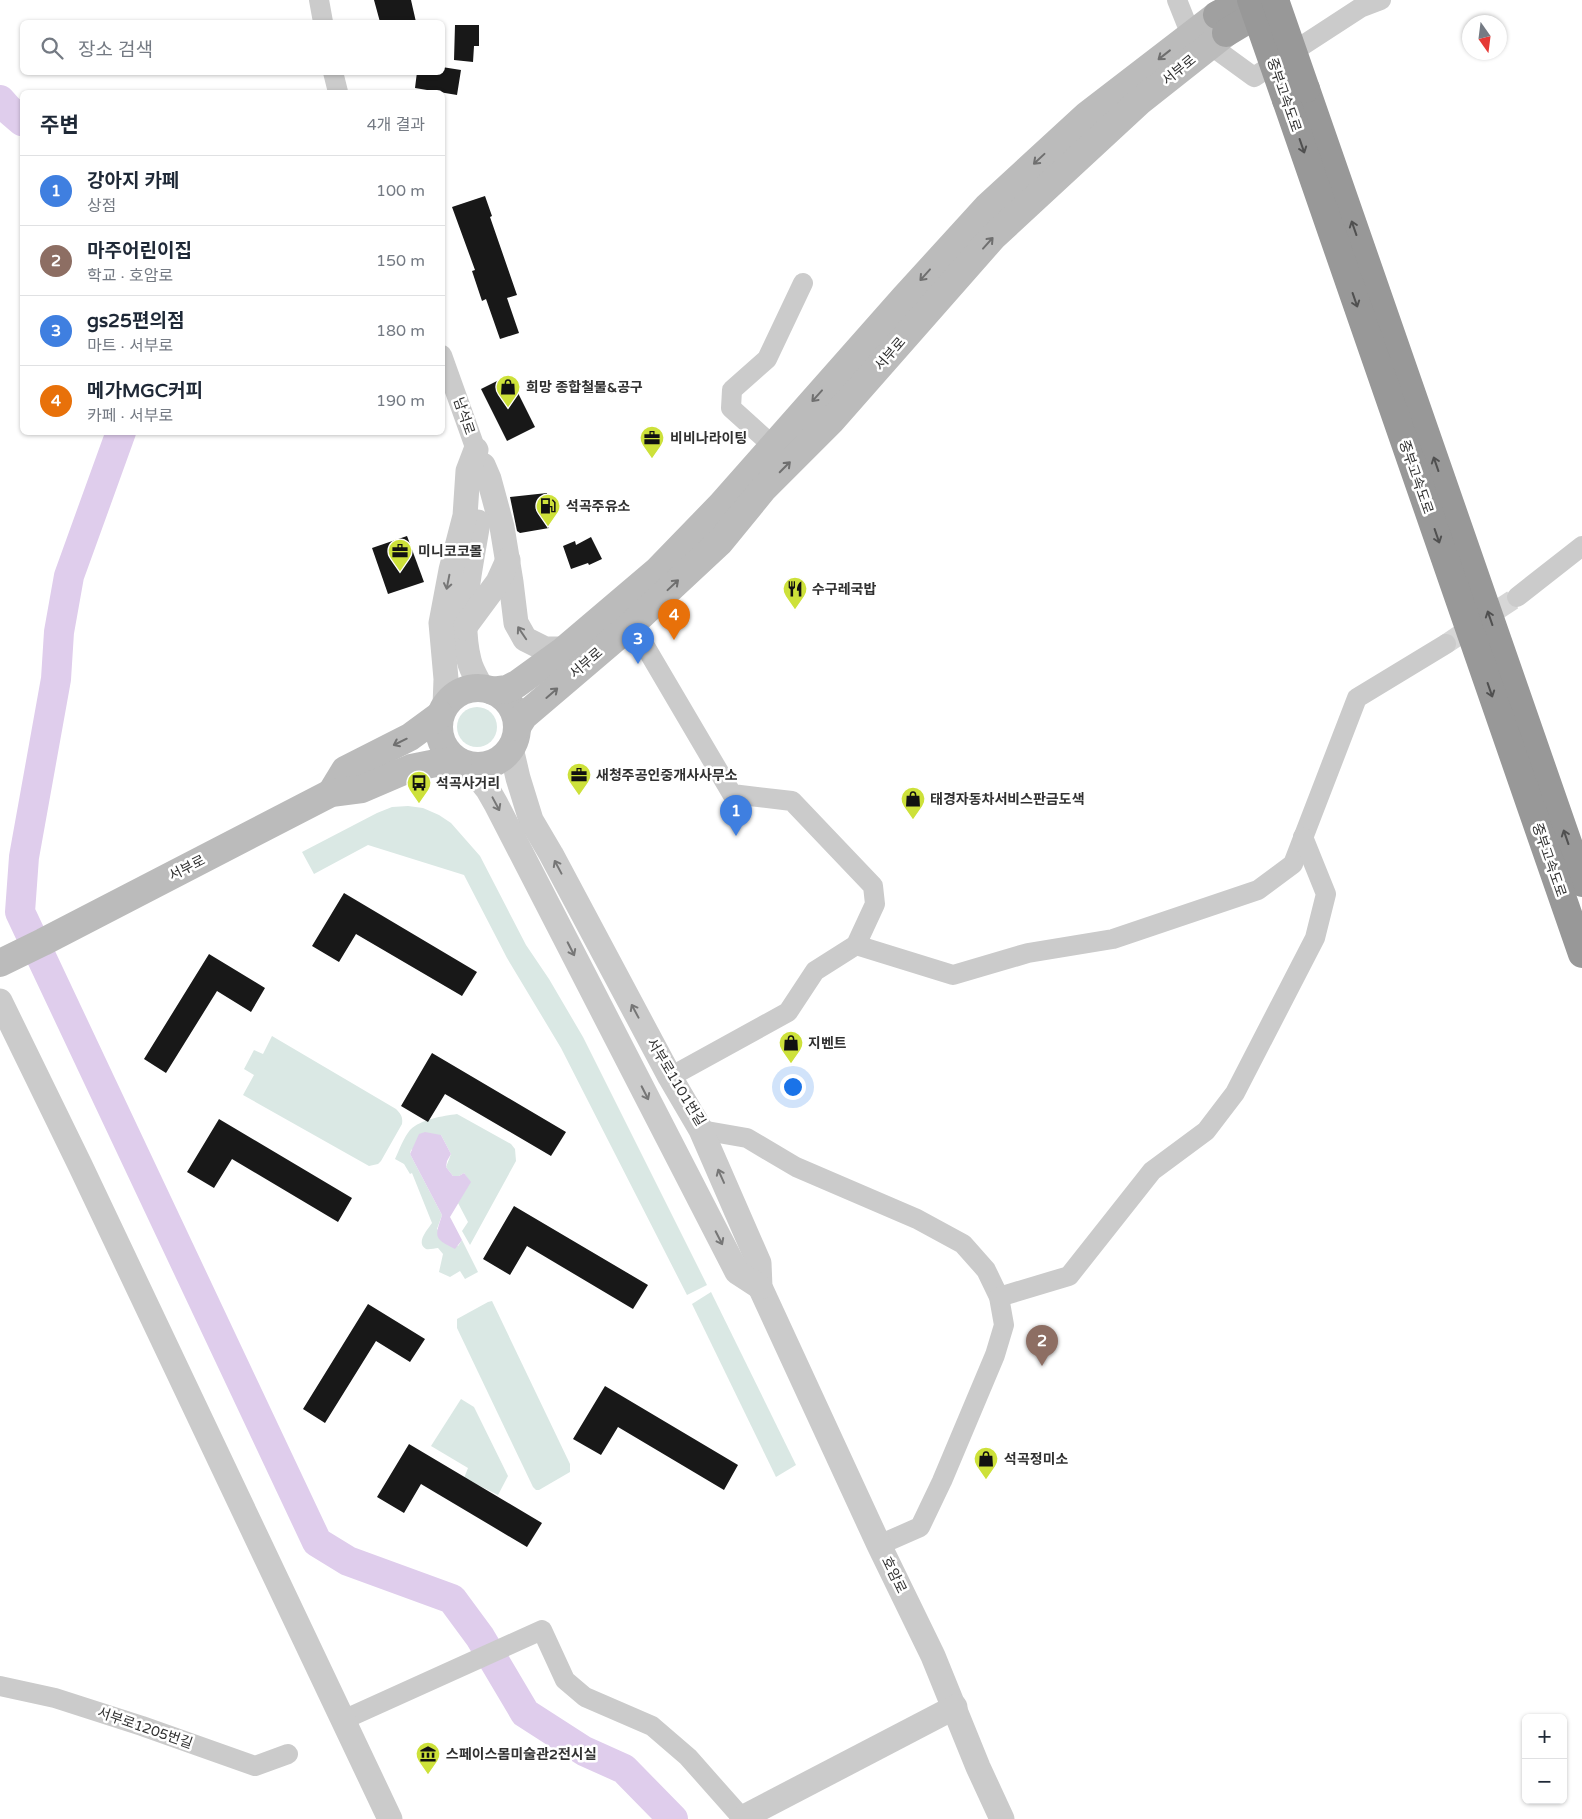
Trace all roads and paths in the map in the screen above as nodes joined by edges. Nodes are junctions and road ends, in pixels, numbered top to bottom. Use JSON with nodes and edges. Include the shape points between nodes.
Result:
{"nodes":[{"id":1,"x":319,"y":0,"type":"edge"},
{"id":2,"x":1177,"y":0,"type":"edge"},
{"id":3,"x":1244,"y":0,"type":"edge"},
{"id":4,"x":1251,"y":0,"type":"edge"},
{"id":5,"x":1275,"y":0,"type":"edge"},
{"id":6,"x":1281,"y":0,"type":"edge"},
{"id":7,"x":1381,"y":0,"type":"edge"},
{"id":8,"x":323,"y":20,"type":"edge"},
{"id":9,"x":1210,"y":26,"type":"edge"},
{"id":10,"x":334,"y":75,"type":"edge"},
{"id":11,"x":338,"y":90,"type":"edge"},
{"id":12,"x":1296,"y":95,"type":"junction"},
{"id":13,"x":803,"y":283,"type":"dead end"},
{"id":14,"x":445,"y":363,"type":"edge"},
{"id":15,"x":773,"y":446,"type":"junction"},
{"id":16,"x":479,"y":457,"type":"junction"},
{"id":17,"x":1582,"y":546,"type":"edge"},
{"id":18,"x":508,"y":560,"type":"junction"},
{"id":19,"x":1517,"y":597,"type":"tunnel mouth"},
{"id":20,"x":632,"y":624,"type":"junction"},
{"id":21,"x":464,"y":628,"type":"junction"},
{"id":22,"x":1446,"y":644,"type":"tunnel mouth"},
{"id":23,"x":565,"y":649,"type":"junction"},
{"id":24,"x":487,"y":689,"type":"junction"},
{"id":25,"x":443,"y":710,"type":"junction"},
{"id":26,"x":514,"y":737,"type":"junction"},
{"id":27,"x":463,"y":763,"type":"junction"},
{"id":28,"x":330,"y":793,"type":"junction"},
{"id":29,"x":1303,"y":837,"type":"junction"},
{"id":30,"x":1582,"y":884,"type":"edge"},
{"id":31,"x":856,"y":945,"type":"junction"},
{"id":32,"x":1582,"y":954,"type":"edge"},
{"id":33,"x":2,"y":962,"type":"edge"},
{"id":34,"x":0,"y":1001,"type":"edge"},
{"id":35,"x":670,"y":1077,"type":"junction"},
{"id":36,"x":701,"y":1130,"type":"junction"},
{"id":37,"x":760,"y":1287,"type":"junction"},
{"id":38,"x":999,"y":1297,"type":"junction"},
{"id":39,"x":1004,"y":1325,"type":"joint"},
{"id":40,"x":879,"y":1546,"type":"junction"},
{"id":41,"x":0,"y":1686,"type":"edge"},
{"id":42,"x":955,"y":1707,"type":"junction"},
{"id":43,"x":343,"y":1720,"type":"junction"},
{"id":44,"x":288,"y":1754,"type":"dead end"},
{"id":45,"x":742,"y":1818,"type":"edge"},
{"id":46,"x":390,"y":1819,"type":"edge"},
{"id":47,"x":1002,"y":1819,"type":"edge"}],
"edges":[{"from":1,"to":8,"type":"street"},
{"from":2,"to":9,"type":"street"},
{"from":3,"to":9,"type":"highway","name":"서부로"},
{"from":4,"to":12,"type":"highway","name":"중부고속도로","bridge":true},
{"from":5,"to":12,"type":"highway","name":"중부고속도로","bridge":true},
{"from":6,"to":9,"type":"highway","name":"서부로"},
{"from":7,"to":9,"type":"street","via":[[1360,8],[1254,77]]},
{"from":9,"to":15,"type":"main road","name":"서부로","one_way":true,"via":[[1087,115],[988,206]]},
{"from":20,"to":9,"type":"main road","name":"서부로","one_way":true,"via":[[720,542],[764,488],[832,420],[993,237],[1140,101]]},
{"from":10,"to":11,"type":"street"},
{"from":30,"to":12,"type":"highway","name":"중부고속도로","one_way":true},
{"from":12,"to":32,"type":"highway","name":"중부고속도로","one_way":true},
{"from":13,"to":15,"type":"street","via":[[767,359],[732,390],[731,408]]},
{"from":14,"to":16,"type":"street","name":"남석로"},
{"from":15,"to":23,"type":"main road","name":"서부로","via":[[722,505],[657,571]]},
{"from":16,"to":18,"type":"street","via":[[489,479]]},
{"from":16,"to":21,"type":"street","via":[[482,499]]},
{"from":16,"to":25,"type":"street","one_way":true,"via":[[468,471],[465,516],[440,623],[446,679]]},
{"from":17,"to":19,"type":"street"},
{"from":18,"to":21,"type":"street","via":[[498,582]]},
{"from":23,"to":18,"type":"street","one_way":true,"via":[[545,649],[525,639],[516,623]]},
{"from":26,"to":20,"type":"main road","name":"서부로","one_way":true,"via":[[524,716]]},
{"from":20,"to":31,"type":"street","via":[[732,794],[792,802],[873,886],[875,904]]},
{"from":21,"to":24,"type":"street","via":[[469,662]]},
{"from":22,"to":29,"type":"street","via":[[1357,698]]},
{"from":23,"to":24,"type":"main road","name":"서부로","via":[[507,690]]},
{"from":24,"to":25,"type":"main road","via":[[461,692]]},
{"from":24,"to":26,"type":"main road","via":[[509,703],[514,713]]},
{"from":25,"to":27,"type":"main road","via":[[440,736],[443,746]]},
{"from":25,"to":28,"type":"main road","name":"서부로","one_way":true,"via":[[410,737],[345,770]]},
{"from":26,"to":27,"type":"main road","via":[[499,760],[478,766]]},
{"from":35,"to":26,"type":"street","name":"서부로1101번길","one_way":true,"via":[[531,820],[518,778]]},
{"from":27,"to":28,"type":"main road","name":"서부로","via":[[436,763],[411,768],[362,789]]},
{"from":27,"to":37,"type":"street","one_way":true,"via":[[488,790],[496,804],[737,1272]]},
{"from":28,"to":33,"type":"main road","name":"서부로"},
{"from":29,"to":31,"type":"street","via":[[1293,864],[1258,890],[1113,939],[1028,953],[953,975]]},
{"from":29,"to":38,"type":"street","via":[[1326,894],[1315,938],[1235,1094],[1206,1131],[1152,1171],[1069,1276]]},
{"from":31,"to":35,"type":"street","via":[[815,971],[788,1012]]},
{"from":34,"to":43,"type":"street"},
{"from":35,"to":36,"type":"street","name":"서부로1101번길"},
{"from":37,"to":36,"type":"street","one_way":true,"via":[[759,1263]]},
{"from":36,"to":38,"type":"street","name":"서부로1101번길","via":[[747,1138],[796,1167],[918,1219],[963,1244],[986,1270]]},
{"from":37,"to":40,"type":"street"},
{"from":38,"to":39,"type":"street","name":"서부로1101번길"},
{"from":39,"to":40,"type":"street","name":"호암로","via":[[995,1355],[920,1528]]},
{"from":40,"to":42,"type":"street","name":"호암로"},
{"from":41,"to":44,"type":"street","name":"서부로1205번길","via":[[55,1698],[255,1766]]},
{"from":42,"to":45,"type":"street"},
{"from":42,"to":47,"type":"street","name":"호암로"},
{"from":43,"to":45,"type":"street","via":[[542,1630],[565,1680],[586,1697],[652,1726],[688,1757]]},
{"from":43,"to":46,"type":"street"}]}
